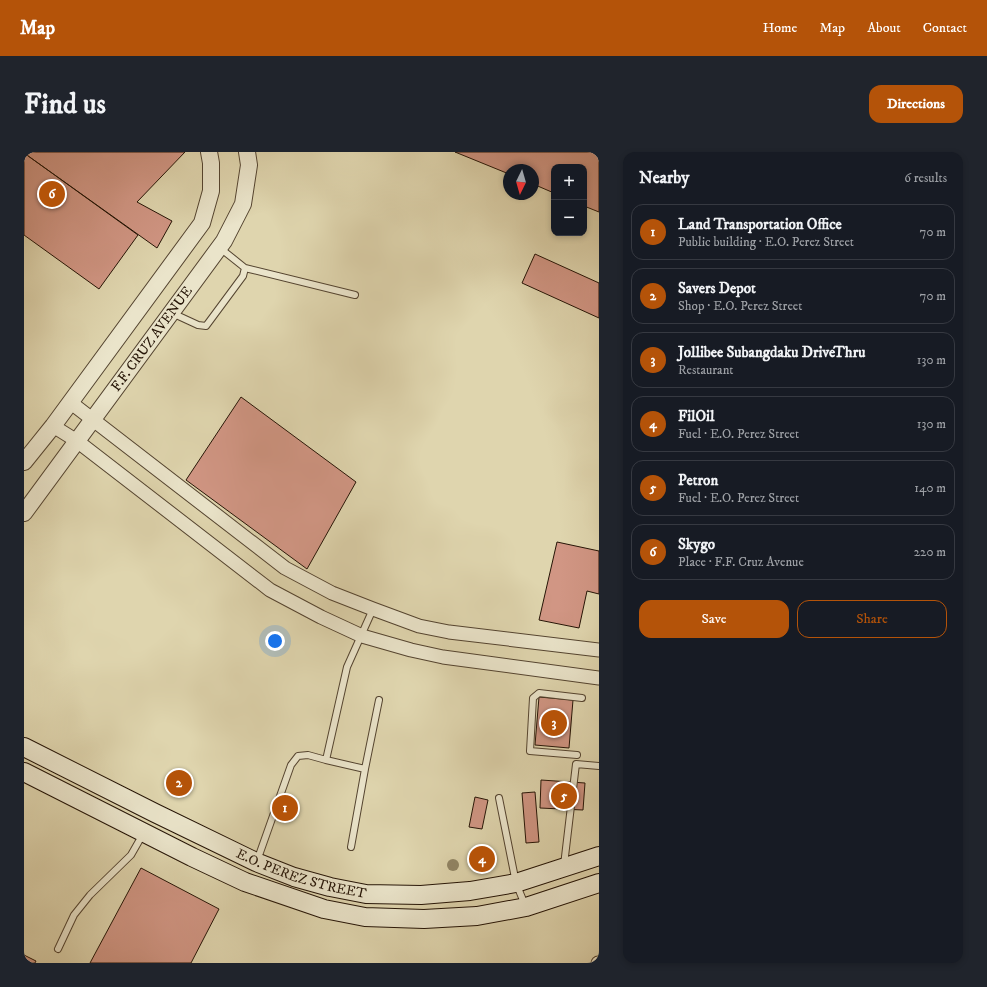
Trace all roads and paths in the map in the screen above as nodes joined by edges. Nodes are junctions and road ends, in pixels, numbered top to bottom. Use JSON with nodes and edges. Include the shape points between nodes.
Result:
{"nodes":[{"id":1,"x":209,"y":152,"type":"edge"},
{"id":2,"x":247,"y":152,"type":"edge"},
{"id":3,"x":220,"y":248,"type":"junction"},
{"id":4,"x":245,"y":268,"type":"junction"},
{"id":5,"x":355,"y":296,"type":"dead end"},
{"id":6,"x":172,"y":313,"type":"junction"},
{"id":7,"x":70,"y":402,"type":"junction"},
{"id":8,"x":93,"y":419,"type":"junction"},
{"id":9,"x":53,"y":426,"type":"junction"},
{"id":10,"x":77,"y":441,"type":"junction"},
{"id":11,"x":24,"y":462,"type":"edge"},
{"id":12,"x":24,"y":514,"type":"edge"},
{"id":13,"x":373,"y":610,"type":"junction"},
{"id":14,"x":362,"y":636,"type":"junction"},
{"id":15,"x":599,"y":650,"type":"edge"},
{"id":16,"x":599,"y":678,"type":"edge"},
{"id":17,"x":582,"y":698,"type":"dead end"},
{"id":18,"x":379,"y":700,"type":"dead end"},
{"id":19,"x":24,"y":747,"type":"edge"},
{"id":20,"x":577,"y":754,"type":"dead end"},
{"id":21,"x":326,"y":760,"type":"junction"},
{"id":22,"x":599,"y":766,"type":"edge"},
{"id":23,"x":365,"y":769,"type":"junction"},
{"id":24,"x":24,"y":772,"type":"edge"},
{"id":25,"x":499,"y":798,"type":"dead end"},
{"id":26,"x":143,"y":832,"type":"junction"},
{"id":27,"x":202,"y":836,"type":"junction"},
{"id":28,"x":352,"y":847,"type":"dead end"},
{"id":29,"x":599,"y":856,"type":"edge"},
{"id":30,"x":192,"y":857,"type":"junction"},
{"id":31,"x":256,"y":862,"type":"junction"},
{"id":32,"x":564,"y":868,"type":"junction"},
{"id":33,"x":516,"y":883,"type":"junction"},
{"id":34,"x":599,"y":883,"type":"edge"},
{"id":35,"x":526,"y":907,"type":"junction"},
{"id":36,"x":58,"y":949,"type":"dead end"}],
"edges":[{"from":1,"to":7,"type":"street","name":"F.F. CRUZ AVENUE","via":[[211,191],[202,223]]},
{"from":2,"to":3,"type":"street","name":"F.F. CRUZ AVENUE","via":[[249,165],[243,204]]},
{"from":3,"to":4,"type":"lane"},
{"from":3,"to":6,"type":"street","name":"F.F. CRUZ AVENUE"},
{"from":4,"to":5,"type":"lane"},
{"from":4,"to":6,"type":"lane","via":[[243,276],[206,326]]},
{"from":6,"to":8,"type":"street","name":"F.F. CRUZ AVENUE"},
{"from":7,"to":8,"type":"street"},
{"from":7,"to":9,"type":"street","name":"F.F. CRUZ AVENUE"},
{"from":8,"to":10,"type":"street","name":"F.F. CRUZ AVENUE"},
{"from":8,"to":13,"type":"street","via":[[285,568],[332,593]]},
{"from":9,"to":10,"type":"street"},
{"from":9,"to":11,"type":"street","name":"F.F. CRUZ AVENUE"},
{"from":10,"to":12,"type":"street","name":"F.F. CRUZ AVENUE"},
{"from":10,"to":14,"type":"street","via":[[270,590]]},
{"from":13,"to":14,"type":"lane"},
{"from":13,"to":15,"type":"street","via":[[419,626],[449,632]]},
{"from":14,"to":16,"type":"street","via":[[442,657]]},
{"from":14,"to":21,"type":"lane","via":[[347,667]]},
{"from":17,"to":20,"type":"lane","via":[[539,693],[533,698],[530,751]]},
{"from":18,"to":23,"type":"lane"},
{"from":19,"to":27,"type":"main road","name":"E.O. PEREZ STREET"},
{"from":21,"to":23,"type":"lane"},
{"from":21,"to":31,"type":"lane","via":[[308,755],[298,756],[291,765]]},
{"from":22,"to":32,"type":"lane","via":[[576,764]]},
{"from":23,"to":28,"type":"lane"},
{"from":24,"to":26,"type":"main road","name":"E.O. PEREZ STREET"},
{"from":25,"to":33,"type":"lane"},
{"from":26,"to":30,"type":"main road","name":"E.O. PEREZ STREET"},
{"from":26,"to":36,"type":"lane","via":[[131,855],[90,894],[74,915]]},
{"from":27,"to":30,"type":"main road"},
{"from":27,"to":31,"type":"main road","name":"E.O. PEREZ STREET"},
{"from":29,"to":32,"type":"main road","name":"E.O. PEREZ STREET"},
{"from":30,"to":35,"type":"main road","name":"E.O. PEREZ STREET","via":[[245,882],[287,897],[324,909],[365,917],[424,920],[477,916]]},
{"from":31,"to":33,"type":"main road","name":"E.O. PEREZ STREET","via":[[294,877],[366,894],[421,895],[470,891]]},
{"from":32,"to":33,"type":"main road","name":"E.O. PEREZ STREET"},
{"from":33,"to":35,"type":"lane"},
{"from":34,"to":35,"type":"main road","name":"E.O. PEREZ STREET"}]}
